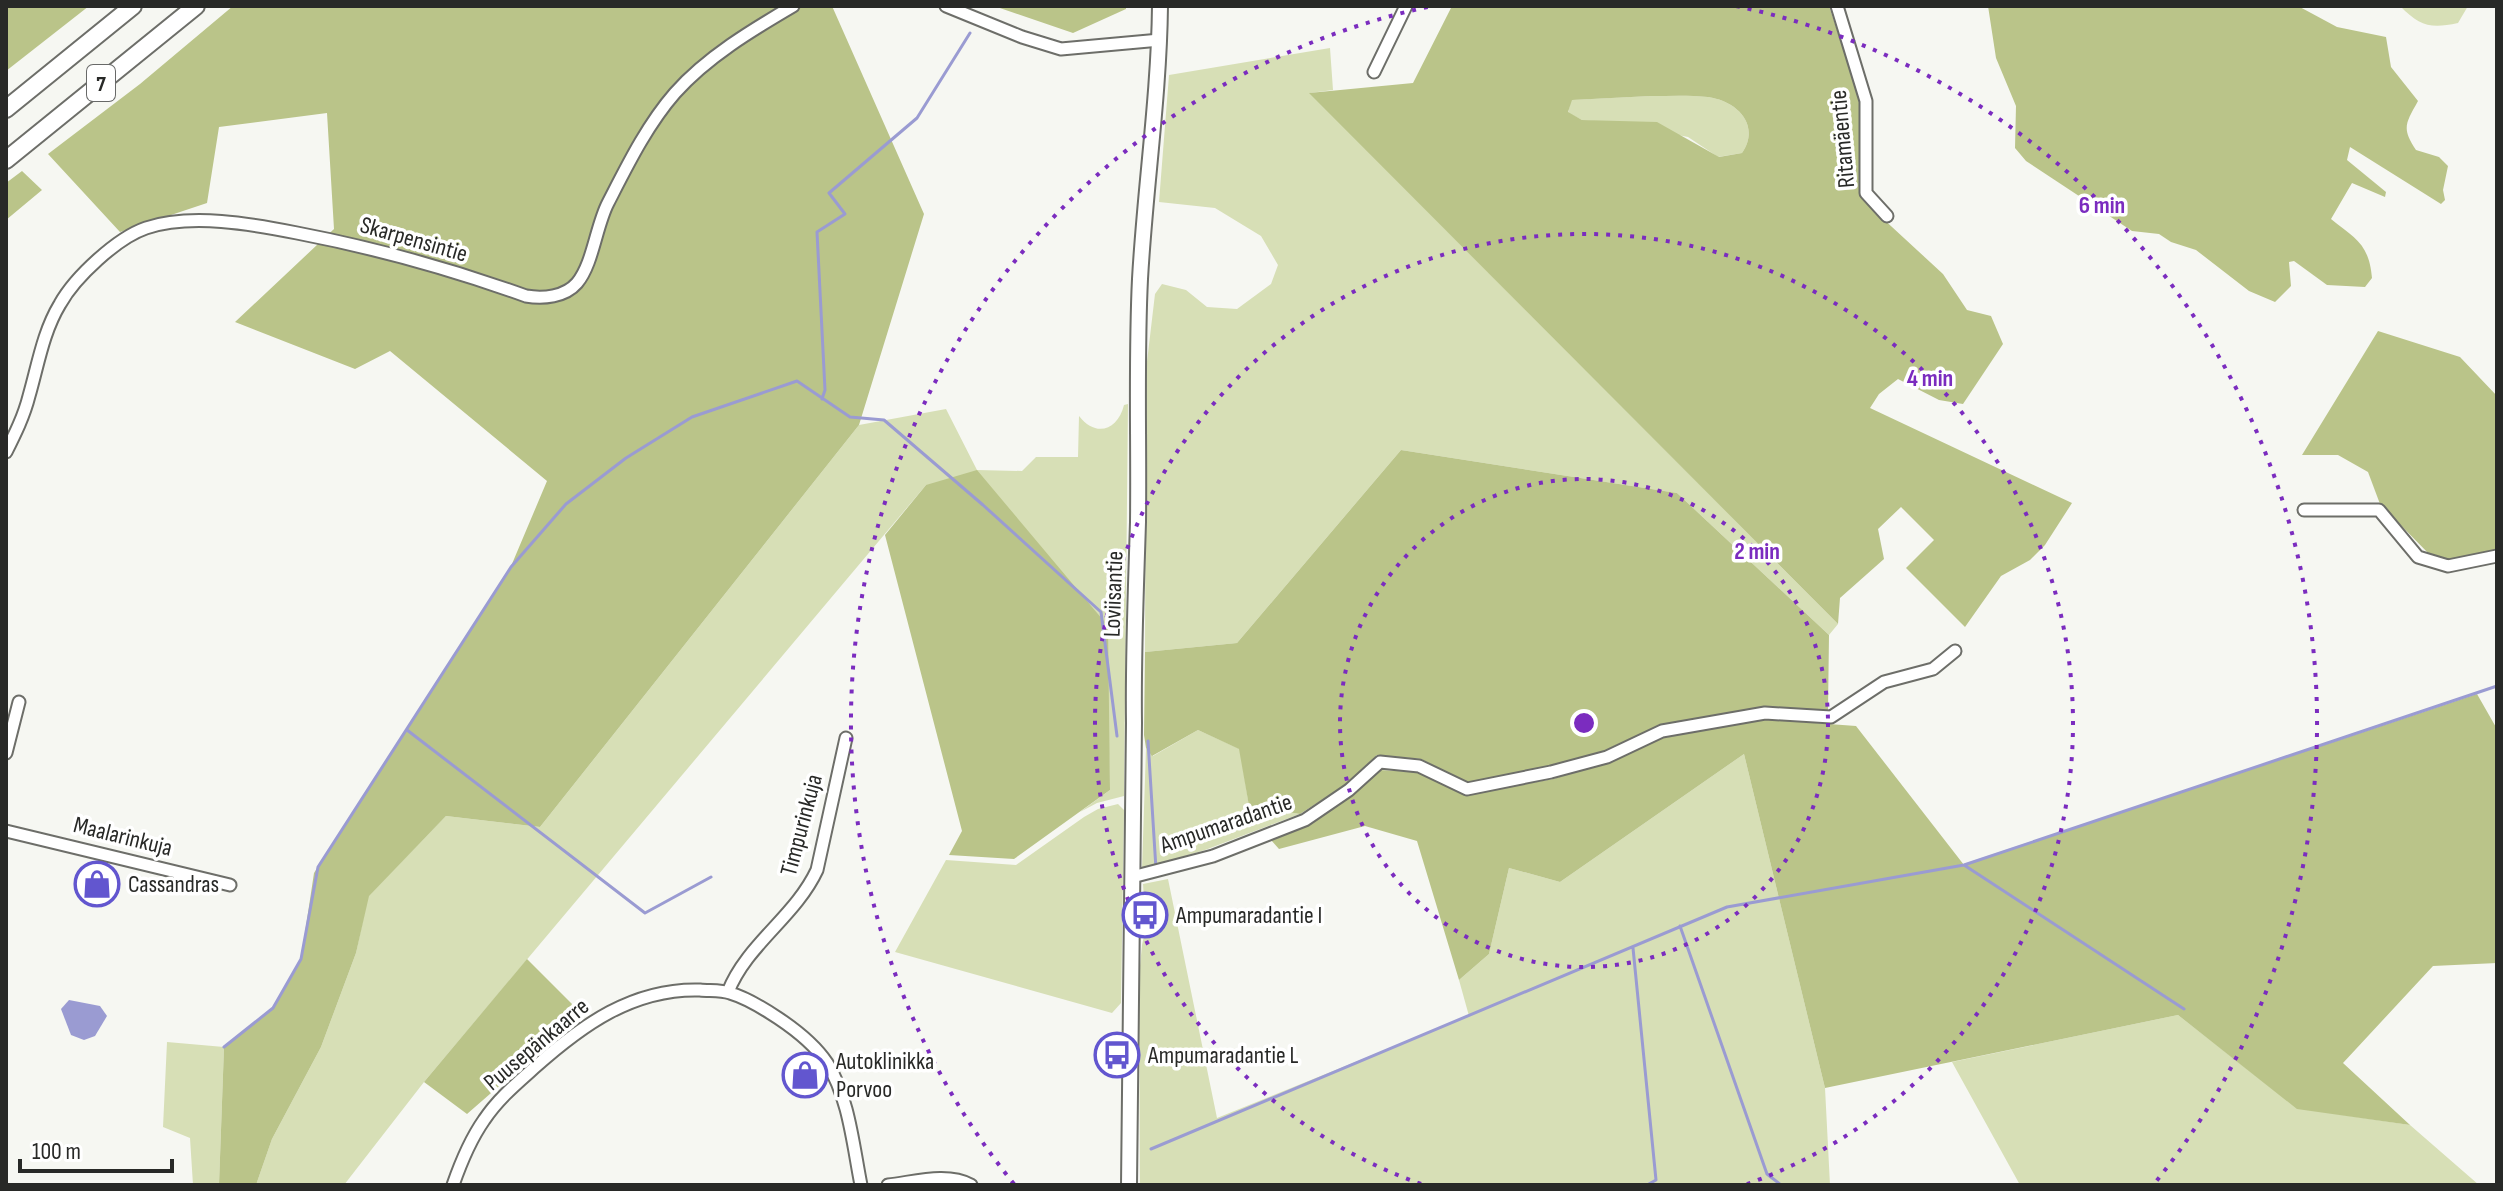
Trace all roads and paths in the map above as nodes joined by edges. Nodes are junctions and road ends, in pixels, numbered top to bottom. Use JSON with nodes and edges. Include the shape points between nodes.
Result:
{"nodes":[{"id":1,"x":133,"y":6,"type":"edge"},
{"id":2,"x":196,"y":6,"type":"edge"},
{"id":3,"x":793,"y":6,"type":"edge"},
{"id":4,"x":946,"y":6,"type":"edge"},
{"id":5,"x":1160,"y":6,"type":"edge"},
{"id":6,"x":1406,"y":6,"type":"edge"},
{"id":7,"x":1837,"y":6,"type":"edge"},
{"id":8,"x":1160,"y":40,"type":"junction"},
{"id":9,"x":1374,"y":72,"type":"dead end"},
{"id":10,"x":6,"y":109,"type":"edge"},
{"id":11,"x":6,"y":160,"type":"edge"},
{"id":12,"x":1887,"y":216,"type":"dead end"},
{"id":13,"x":6,"y":452,"type":"edge"},
{"id":14,"x":2304,"y":510,"type":"dead end"},
{"id":15,"x":2497,"y":556,"type":"edge"},
{"id":16,"x":1955,"y":651,"type":"dead end"},
{"id":17,"x":19,"y":702,"type":"dead end"},
{"id":18,"x":846,"y":738,"type":"dead end"},
{"id":19,"x":6,"y":753,"type":"edge"},
{"id":20,"x":6,"y":831,"type":"edge"},
{"id":21,"x":1132,"y":877,"type":"junction"},
{"id":22,"x":230,"y":885,"type":"dead end"},
{"id":23,"x":728,"y":992,"type":"junction"},
{"id":24,"x":453,"y":1185,"type":"edge"},
{"id":25,"x":861,"y":1185,"type":"edge"},
{"id":26,"x":888,"y":1185,"type":"edge"},
{"id":27,"x":971,"y":1185,"type":"edge"},
{"id":28,"x":1129,"y":1185,"type":"edge"}],
"edges":[{"from":1,"to":10,"type":"highway","number":"7"},
{"from":2,"to":11,"type":"highway","number":"7"},
{"from":3,"to":13,"type":"street","name":"Skarpensintie","via":[[730,45],[674,94],[607,204],[581,277],[568,290],[551,297],[526,296],[369,247],[240,222],[146,228],[98,260],[60,303]]},
{"from":4,"to":8,"type":"street","via":[[1061,49]]},
{"from":5,"to":8,"type":"main road","name":"Loviisantie"},
{"from":6,"to":9,"type":"street"},
{"from":7,"to":12,"type":"street","name":"Ritamäentie","via":[[1866,101],[1866,193]]},
{"from":8,"to":21,"type":"main road","name":"Loviisantie","via":[[1140,278]]},
{"from":14,"to":15,"type":"street","via":[[2379,510],[2418,557],[2448,566]]},
{"from":16,"to":21,"type":"street","name":"Ampumaradantie","via":[[1933,669],[1884,682],[1831,717],[1765,713],[1662,731],[1607,757],[1467,789],[1419,766],[1380,762],[1305,820],[1213,856]]},
{"from":17,"to":19,"type":"street"},
{"from":18,"to":23,"type":"street","name":"Timpurinkuja","via":[[813,877],[802,898],[747,959]]},
{"from":20,"to":22,"type":"street","name":"Maalarinkuja"},
{"from":21,"to":28,"type":"main road","name":"Loviisantie"},
{"from":23,"to":24,"type":"street","name":"Puusepänkaarre","via":[[690,990],[645,997],[580,1030],[503,1096],[474,1136]]},
{"from":23,"to":25,"type":"street","name":"Puusepänkaarre","via":[[796,1030],[826,1063],[845,1106]]},
{"from":26,"to":27,"type":"street","via":[[944,1178]]}]}
